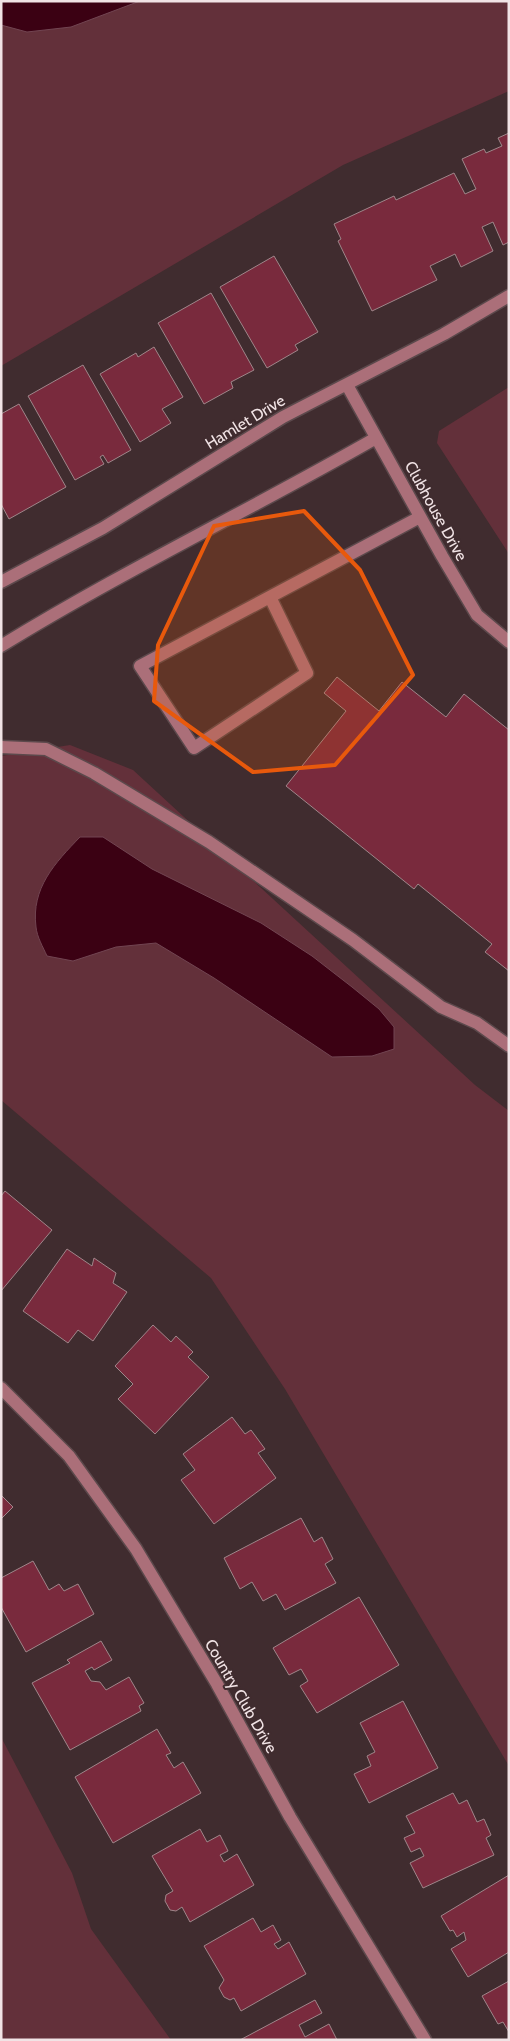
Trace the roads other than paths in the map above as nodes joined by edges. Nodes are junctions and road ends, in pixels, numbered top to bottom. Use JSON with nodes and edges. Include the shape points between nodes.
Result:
{"nodes":[{"id":1,"x":509,"y":296,"type":"edge"},
{"id":2,"x":347,"y":385,"type":"junction"},
{"id":3,"x":376,"y":438,"type":"junction"},
{"id":4,"x":420,"y":517,"type":"junction"},
{"id":5,"x":1,"y":582,"type":"edge"},
{"id":6,"x":270,"y":597,"type":"junction"},
{"id":7,"x":507,"y":644,"type":"edge"},
{"id":8,"x":1,"y":646,"type":"edge"},
{"id":9,"x":1,"y":748,"type":"edge"},
{"id":10,"x":509,"y":1046,"type":"edge"},
{"id":11,"x":1,"y":1388,"type":"edge"},
{"id":12,"x":425,"y":2040,"type":"edge"}],
"edges":[{"from":1,"to":2,"type":"street","name":"Hamlet Drive"},
{"from":2,"to":3,"type":"street","name":"Clubhouse Drive"},
{"from":2,"to":5,"type":"street","name":"Hamlet Drive","via":[[283,417],[103,528]]},
{"from":3,"to":4,"type":"street","name":"Clubhouse Drive"},
{"from":3,"to":8,"type":"street"},
{"from":4,"to":6,"type":"street"},
{"from":4,"to":7,"type":"street","name":"Clubhouse Drive","via":[[477,615]]},
{"from":6,"to":6,"type":"street","via":[[140,666],[194,748],[307,673]]},
{"from":9,"to":10,"type":"street","via":[[46,749],[94,772],[209,842],[353,940],[441,1006],[477,1023]]},
{"from":11,"to":12,"type":"street","name":"Country Club Drive","via":[[69,1456],[136,1548],[217,1684],[290,1817]]}]}
